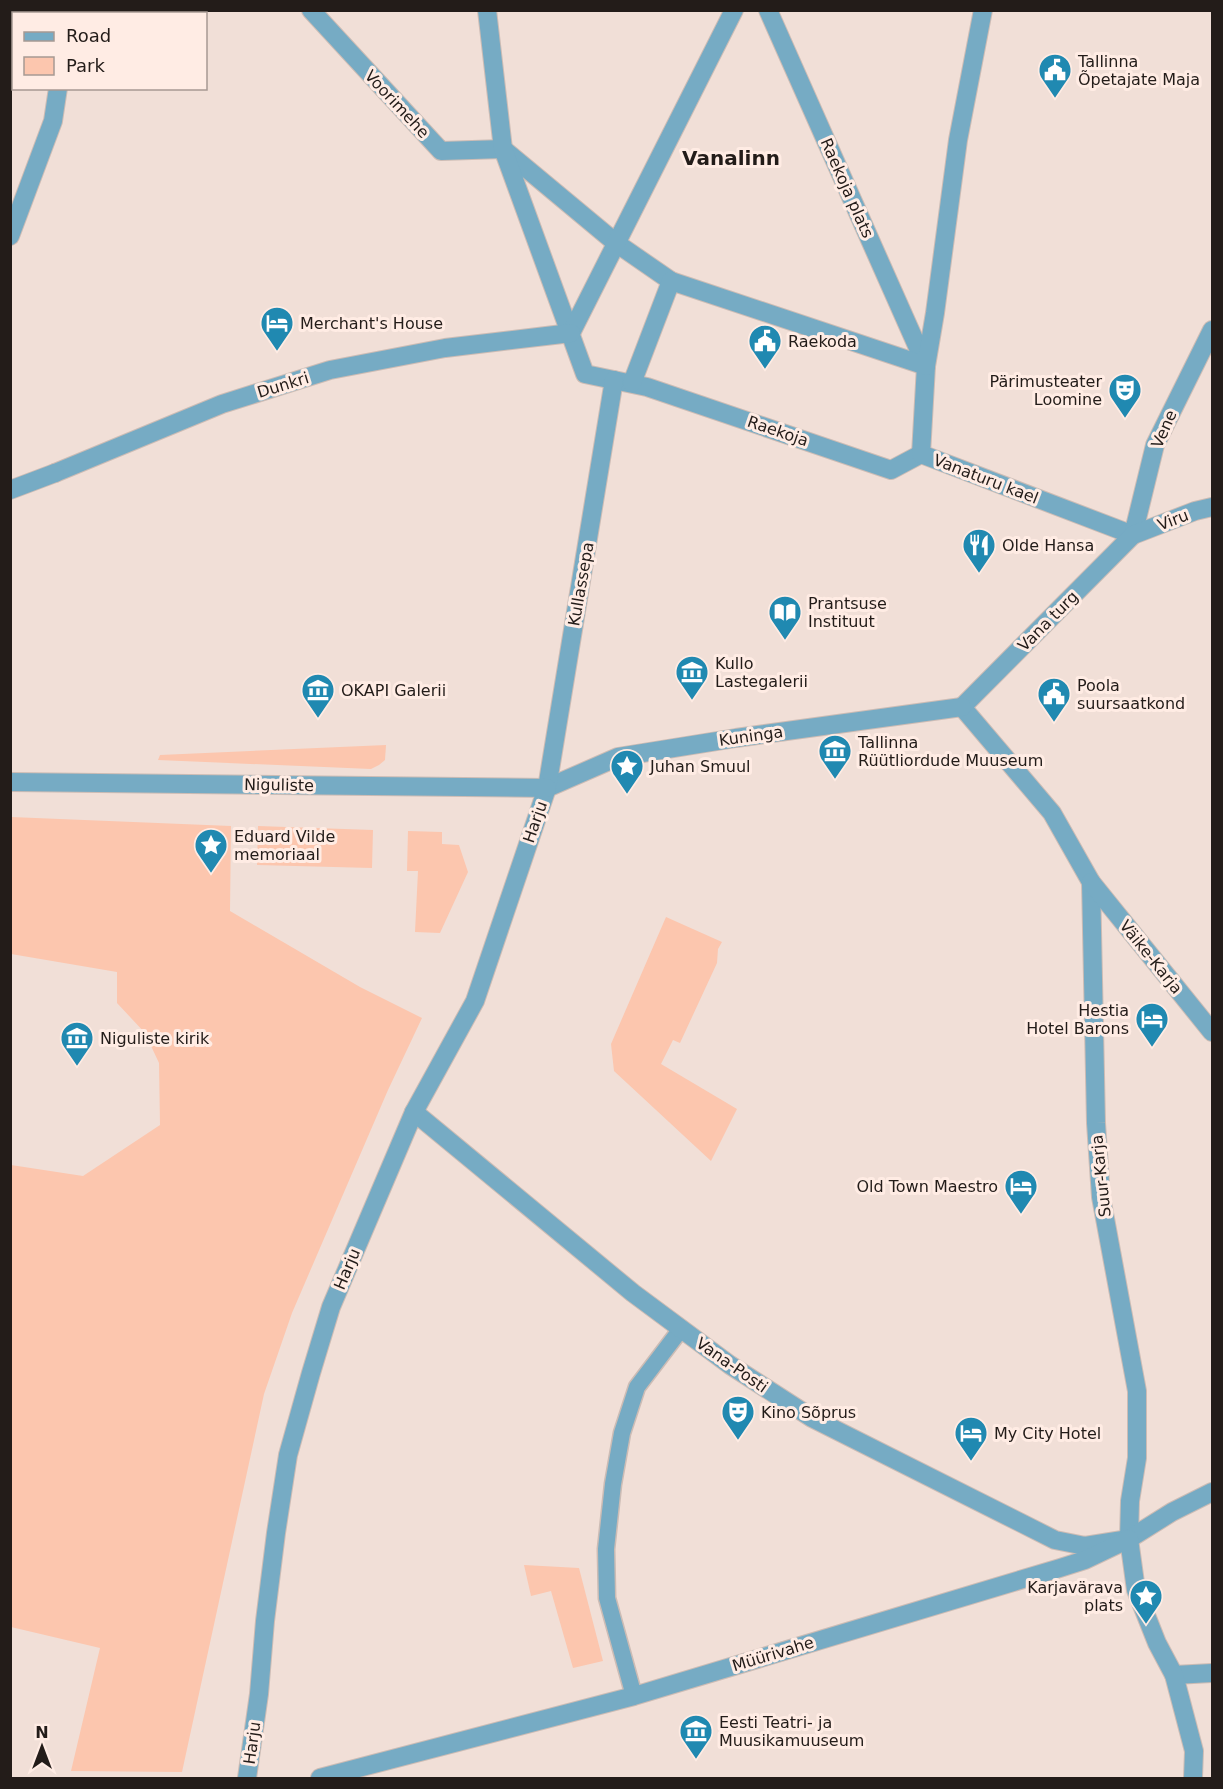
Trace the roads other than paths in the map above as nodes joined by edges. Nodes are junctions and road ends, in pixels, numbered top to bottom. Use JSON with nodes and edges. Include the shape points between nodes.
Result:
{"nodes":[{"id":1,"x":311,"y":10,"type":"edge"},
{"id":2,"x":487,"y":10,"type":"edge"},
{"id":3,"x":734,"y":10,"type":"edge"},
{"id":4,"x":768,"y":10,"type":"edge"},
{"id":5,"x":983,"y":10,"type":"edge"},
{"id":6,"x":58,"y":90,"type":"edge"},
{"id":7,"x":503,"y":149,"type":"junction"},
{"id":8,"x":10,"y":236,"type":"edge"},
{"id":9,"x":616,"y":243,"type":"junction"},
{"id":10,"x":671,"y":281,"type":"junction"},
{"id":11,"x":1212,"y":330,"type":"edge"},
{"id":12,"x":571,"y":333,"type":"junction"},
{"id":13,"x":926,"y":366,"type":"junction"},
{"id":14,"x":623,"y":382,"type":"junction"},
{"id":15,"x":921,"y":454,"type":"junction"},
{"id":16,"x":10,"y":490,"type":"edge"},
{"id":17,"x":1212,"y":507,"type":"edge"},
{"id":18,"x":1133,"y":535,"type":"junction"},
{"id":19,"x":962,"y":708,"type":"junction"},
{"id":20,"x":10,"y":782,"type":"edge"},
{"id":21,"x":547,"y":788,"type":"junction"},
{"id":22,"x":1091,"y":882,"type":"junction"},
{"id":23,"x":1212,"y":1032,"type":"edge"},
{"id":24,"x":414,"y":1113,"type":"junction"},
{"id":25,"x":681,"y":1329,"type":"junction"},
{"id":26,"x":1212,"y":1492,"type":"edge"},
{"id":27,"x":1129,"y":1539,"type":"junction"},
{"id":28,"x":1212,"y":1673,"type":"edge"},
{"id":29,"x":1174,"y":1675,"type":"junction"},
{"id":30,"x":634,"y":1696,"type":"junction"},
{"id":31,"x":247,"y":1779,"type":"edge"},
{"id":32,"x":320,"y":1779,"type":"edge"},
{"id":33,"x":1193,"y":1779,"type":"edge"}],
"edges":[{"from":1,"to":7,"type":"street","name":"Voorimehe","via":[[441,151]]},
{"from":2,"to":7,"type":"street"},
{"from":3,"to":9,"type":"street"},
{"from":4,"to":13,"type":"street","name":"Raekoja plats"},
{"from":5,"to":13,"type":"street","via":[[958,140]]},
{"from":6,"to":8,"type":"street","via":[[52,121]]},
{"from":7,"to":9,"type":"street"},
{"from":7,"to":12,"type":"street"},
{"from":9,"to":10,"type":"street"},
{"from":9,"to":12,"type":"street"},
{"from":10,"to":13,"type":"street"},
{"from":10,"to":14,"type":"street"},
{"from":11,"to":18,"type":"street","name":"Vene","via":[[1155,445]]},
{"from":12,"to":14,"type":"street","via":[[585,374]]},
{"from":12,"to":16,"type":"street","name":"Dunkri","via":[[445,348],[330,370],[222,404]]},
{"from":13,"to":15,"type":"street","name":"Vanaturu kael"},
{"from":14,"to":15,"type":"street","name":"Raekoja","via":[[891,470]]},
{"from":14,"to":21,"type":"street","name":"Kullassepa"},
{"from":15,"to":18,"type":"street","name":"Vanaturu kael"},
{"from":17,"to":18,"type":"street","name":"Viru"},
{"from":18,"to":19,"type":"street","name":"Vana turg"},
{"from":19,"to":21,"type":"street","name":"Kuninga","via":[[618,757]]},
{"from":19,"to":22,"type":"street","name":"Suur-Karja","via":[[1052,813]]},
{"from":20,"to":21,"type":"street","name":"Niguliste"},
{"from":21,"to":24,"type":"street","name":"Harju","via":[[475,1001]]},
{"from":22,"to":23,"type":"street","name":"Väike-Karja"},
{"from":22,"to":27,"type":"street","name":"Suur-Karja","via":[[1101,1197],[1137,1391],[1137,1458]]},
{"from":24,"to":25,"type":"street","name":"Vana-Posti"},
{"from":24,"to":31,"type":"street","name":"Harju","via":[[331,1307],[288,1455]]},
{"from":25,"to":27,"type":"street","name":"Vana-Posti","via":[[812,1418],[1055,1540],[1085,1546]]},
{"from":25,"to":30,"type":"lane","via":[[637,1387],[622,1433],[613,1484],[606,1549],[607,1598]]},
{"from":26,"to":27,"type":"street","name":"Müürivahe"},
{"from":27,"to":29,"type":"street","name":"Suur-Karja","via":[[1136,1590]]},
{"from":27,"to":30,"type":"street","name":"Müürivahe","via":[[1060,1568]]},
{"from":28,"to":29,"type":"street"},
{"from":29,"to":33,"type":"street","name":"Suur-Karja","via":[[1194,1751]]},
{"from":30,"to":32,"type":"street","name":"Müürivahe"}]}
